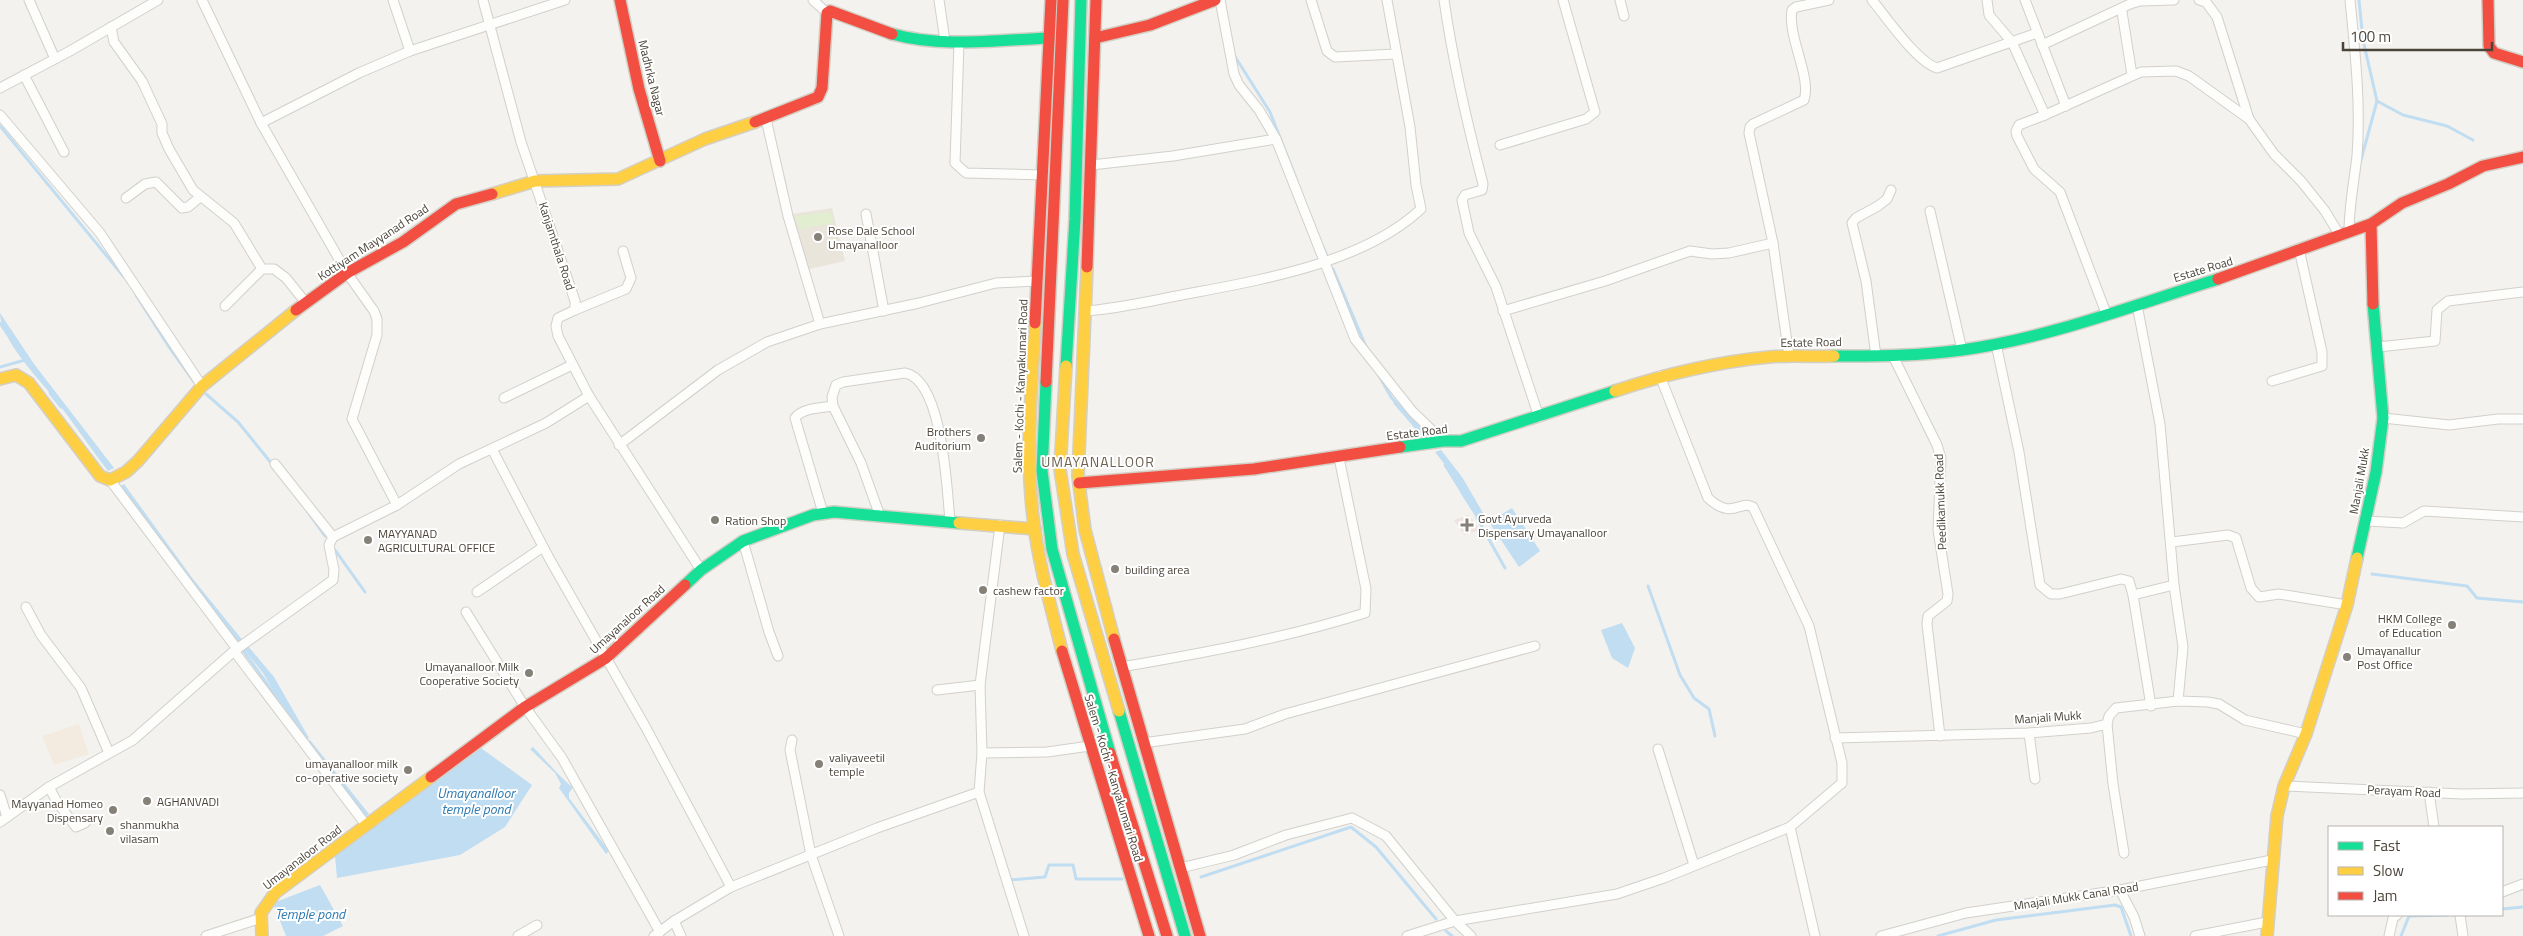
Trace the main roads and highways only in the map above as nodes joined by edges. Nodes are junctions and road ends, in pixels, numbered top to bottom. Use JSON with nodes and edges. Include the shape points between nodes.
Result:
{"nodes":[{"id":1,"x":620,"y":0,"type":"edge"},
{"id":2,"x":1051,"y":0,"type":"edge"},
{"id":3,"x":1063,"y":0,"type":"edge"},
{"id":4,"x":1081,"y":0,"type":"edge"},
{"id":5,"x":1096,"y":0,"type":"edge"},
{"id":6,"x":1215,"y":0,"type":"edge"},
{"id":7,"x":2488,"y":0,"type":"edge"},
{"id":8,"x":1049,"y":38,"type":"junction"},
{"id":9,"x":1095,"y":38,"type":"junction"},
{"id":10,"x":2523,"y":62,"type":"edge"},
{"id":11,"x":2523,"y":157,"type":"edge"},
{"id":12,"x":660,"y":161,"type":"junction"},
{"id":13,"x":2371,"y":224,"type":"junction"},
{"id":14,"x":0,"y":380,"type":"edge"},
{"id":15,"x":1079,"y":483,"type":"junction"},
{"id":16,"x":1035,"y":529,"type":"junction"},
{"id":17,"x":262,"y":936,"type":"edge"},
{"id":18,"x":1150,"y":936,"type":"edge"},
{"id":19,"x":1167,"y":936,"type":"edge"},
{"id":20,"x":1185,"y":936,"type":"edge"},
{"id":21,"x":1200,"y":936,"type":"edge"},
{"id":22,"x":2267,"y":936,"type":"edge"}],
"edges":[{"from":1,"to":12,"type":"main road","name":"Madhrka Nagar","via":[[639,89]]},
{"from":2,"to":8,"type":"main road","name":"Salem - Kochi - Kanyakumari Road"},
{"from":3,"to":19,"type":"main road","via":[[1042,471],[1055,558],[1092,694]]},
{"from":4,"to":20,"type":"main road","via":[[1075,219],[1060,469],[1074,554]]},
{"from":5,"to":9,"type":"main road"},
{"from":6,"to":9,"type":"main road","via":[[1138,30]]},
{"from":7,"to":10,"type":"main road","via":[[2489,46],[2494,53]]},
{"from":8,"to":12,"type":"main road","name":"Kottiyam Mayyanad Road","via":[[959,42],[921,40],[884,32],[830,12],[827,13],[822,88],[818,98],[734,128]]},
{"from":8,"to":16,"type":"main road","name":"Salem - Kochi - Kanyakumari Road","via":[[1029,453]]},
{"from":9,"to":15,"type":"main road"},
{"from":11,"to":13,"type":"main road","name":"Estate Road","via":[[2483,166],[2402,203]]},
{"from":12,"to":14,"type":"main road","name":"Kottiyam Mayyanad Road","via":[[618,179],[536,181],[456,204],[403,242],[347,273],[306,302],[202,386],[138,461],[110,480],[100,476],[30,383],[16,375]]},
{"from":13,"to":15,"type":"main road","name":"Estate Road","via":[[2253,268],[2137,305],[1996,344],[1893,356],[1788,356],[1736,360],[1660,376],[1461,441],[1254,469]]},
{"from":13,"to":22,"type":"main road","name":"Manjali Mukk","via":[[2373,306],[2383,418],[2367,521],[2347,605],[2306,734],[2284,786],[2277,816]]},
{"from":15,"to":21,"type":"main road","via":[[1084,530]]},
{"from":16,"to":17,"type":"main road","name":"Umayanaloor Road","via":[[823,513],[743,541],[701,570],[606,658],[525,707],[275,893],[260,912],[258,919]]},
{"from":16,"to":18,"type":"main road","name":"Salem - Kochi - Kanyakumari Road","via":[[1062,653]]}]}
